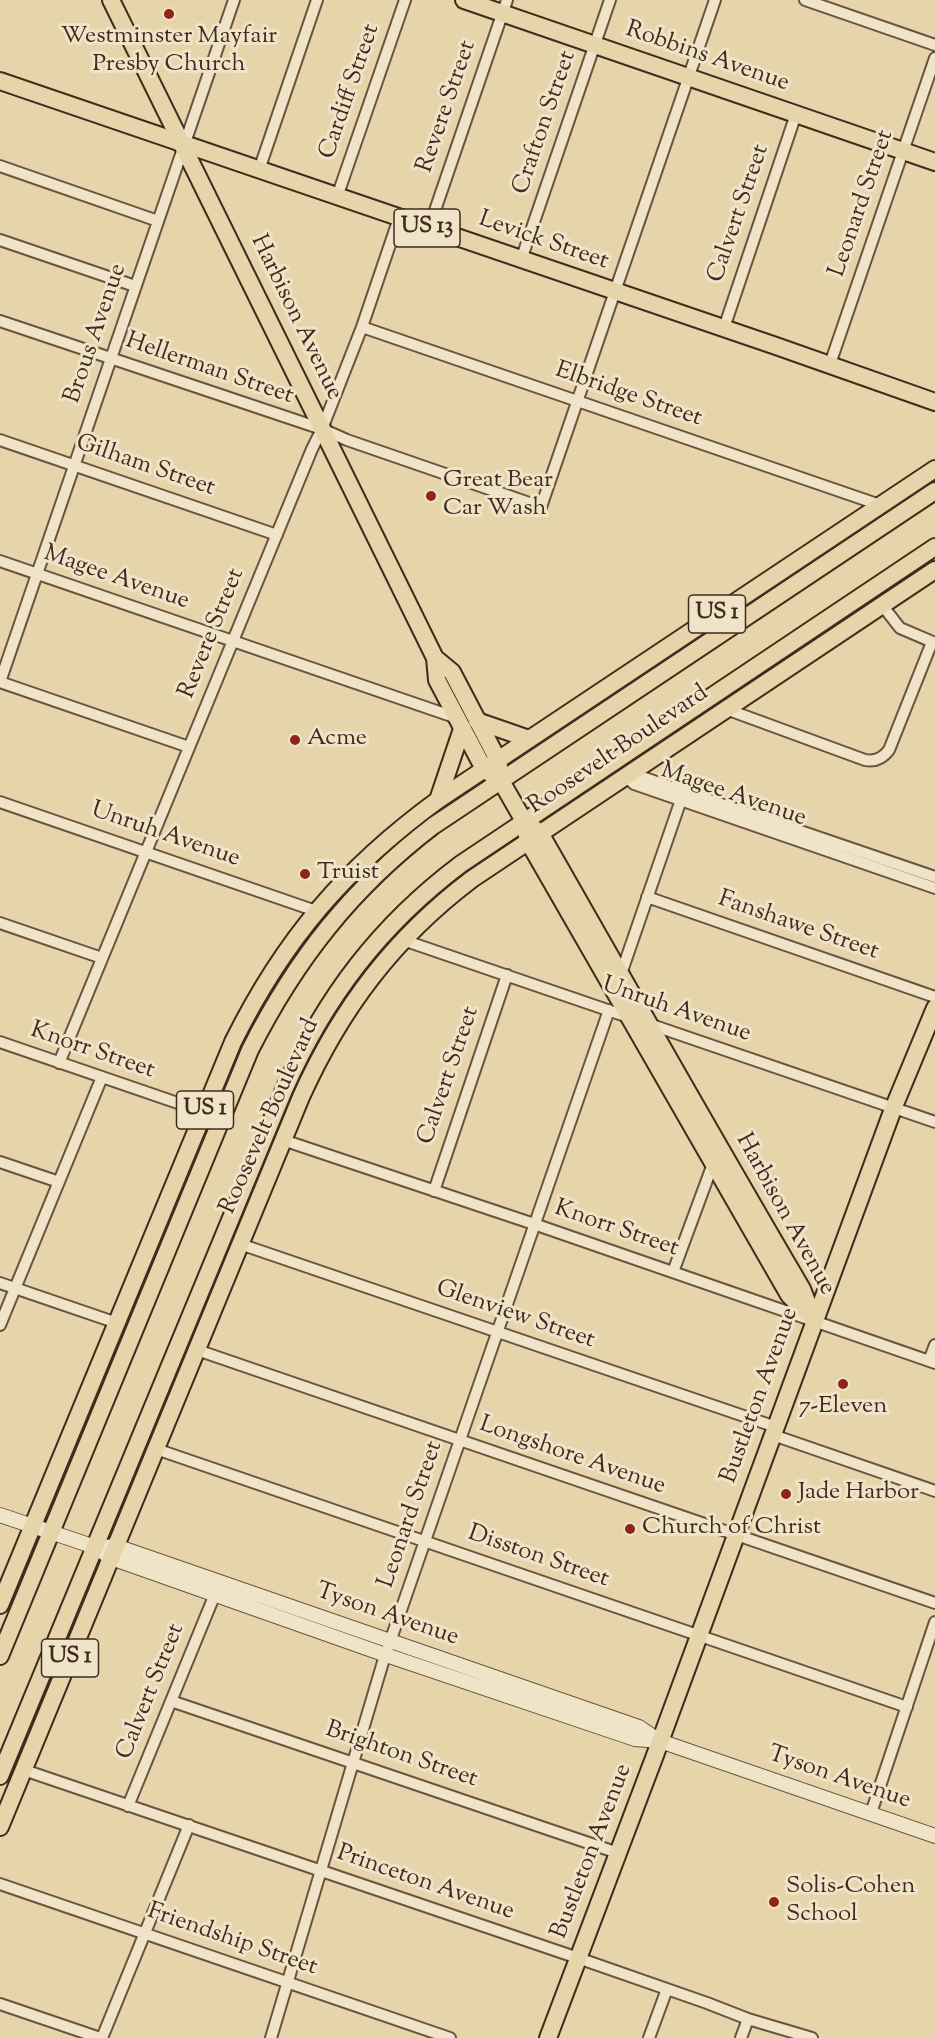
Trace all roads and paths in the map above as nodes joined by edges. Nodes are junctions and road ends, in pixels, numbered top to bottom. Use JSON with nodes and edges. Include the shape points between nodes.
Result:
{"nodes":[{"id":1,"x":111,"y":0,"type":"edge"},
{"id":2,"x":234,"y":0,"type":"edge"},
{"id":3,"x":317,"y":0,"type":"edge"},
{"id":4,"x":405,"y":0,"type":"edge"},
{"id":5,"x":464,"y":0,"type":"edge"},
{"id":6,"x":610,"y":0,"type":"edge"},
{"id":7,"x":715,"y":0,"type":"edge"},
{"id":8,"x":806,"y":0,"type":"edge"},
{"id":9,"x":505,"y":7,"type":"edge"},
{"id":10,"x":595,"y":45,"type":"junction"},
{"id":11,"x":935,"y":45,"type":"edge"},
{"id":12,"x":935,"y":58,"type":"edge"},
{"id":13,"x":688,"y":77,"type":"junction"},
{"id":14,"x":0,"y":81,"type":"edge"},
{"id":15,"x":796,"y":114,"type":"junction"},
{"id":16,"x":183,"y":144,"type":"junction"},
{"id":17,"x":903,"y":151,"type":"junction"},
{"id":18,"x":935,"y":162,"type":"edge"},
{"id":19,"x":0,"y":166,"type":"edge"},
{"id":20,"x":259,"y":170,"type":"junction"},
{"id":21,"x":338,"y":197,"type":"junction"},
{"id":22,"x":399,"y":218,"type":"junction"},
{"id":23,"x":158,"y":220,"type":"junction"},
{"id":24,"x":429,"y":228,"type":"junction"},
{"id":25,"x":0,"y":240,"type":"edge"},
{"id":26,"x":521,"y":260,"type":"junction"},
{"id":27,"x":135,"y":286,"type":"junction"},
{"id":28,"x":615,"y":292,"type":"junction"},
{"id":29,"x":0,"y":321,"type":"edge"},
{"id":30,"x":362,"y":327,"type":"junction"},
{"id":31,"x":723,"y":328,"type":"junction"},
{"id":32,"x":111,"y":359,"type":"junction"},
{"id":33,"x":830,"y":364,"type":"junction"},
{"id":34,"x":577,"y":401,"type":"junction"},
{"id":35,"x":935,"y":402,"type":"edge"},
{"id":36,"x":322,"y":429,"type":"junction"},
{"id":37,"x":0,"y":440,"type":"edge"},
{"id":38,"x":74,"y":465,"type":"junction"},
{"id":39,"x":935,"y":469,"type":"edge"},
{"id":40,"x":935,"y":491,"type":"edge"},
{"id":41,"x":880,"y":505,"type":"junction"},
{"id":42,"x":852,"y":524,"type":"junction"},
{"id":43,"x":277,"y":535,"type":"junction"},
{"id":44,"x":935,"y":547,"type":"edge"},
{"id":45,"x":0,"y":561,"type":"edge"},
{"id":46,"x":935,"y":570,"type":"edge"},
{"id":47,"x":37,"y":574,"type":"junction"},
{"id":48,"x":795,"y":585,"type":"junction"},
{"id":49,"x":862,"y":596,"type":"junction"},
{"id":50,"x":882,"y":605,"type":"junction"},
{"id":51,"x":233,"y":641,"type":"junction"},
{"id":52,"x":933,"y":642,"type":"edge"},
{"id":53,"x":813,"y":651,"type":"junction"},
{"id":54,"x":676,"y":664,"type":"junction"},
{"id":55,"x":0,"y":682,"type":"edge"},
{"id":56,"x":598,"y":693,"type":"junction"},
{"id":57,"x":726,"y":709,"type":"junction"},
{"id":58,"x":465,"y":723,"type":"junction"},
{"id":59,"x":529,"y":739,"type":"junction"},
{"id":60,"x":189,"y":747,"type":"junction"},
{"id":61,"x":491,"y":764,"type":"junction"},
{"id":62,"x":625,"y":776,"type":"junction"},
{"id":63,"x":501,"y":781,"type":"junction"},
{"id":64,"x":682,"y":796,"type":"junction"},
{"id":65,"x":438,"y":800,"type":"junction"},
{"id":66,"x":0,"y":802,"type":"edge"},
{"id":67,"x":524,"y":821,"type":"junction"},
{"id":68,"x":534,"y":837,"type":"junction"},
{"id":69,"x":819,"y":843,"type":"junction"},
{"id":70,"x":146,"y":852,"type":"junction"},
{"id":71,"x":935,"y":877,"type":"edge"},
{"id":72,"x":935,"y":888,"type":"edge"},
{"id":73,"x":647,"y":897,"type":"junction"},
{"id":74,"x":316,"y":910,"type":"junction"},
{"id":75,"x":0,"y":923,"type":"edge"},
{"id":76,"x":403,"y":940,"type":"junction"},
{"id":77,"x":102,"y":958,"type":"junction"},
{"id":78,"x":621,"y":974,"type":"junction"},
{"id":79,"x":507,"y":975,"type":"junction"},
{"id":80,"x":935,"y":998,"type":"edge"},
{"id":81,"x":935,"y":1008,"type":"edge"},
{"id":82,"x":609,"y":1010,"type":"junction"},
{"id":83,"x":630,"y":1018,"type":"junction"},
{"id":84,"x":649,"y":1025,"type":"junction"},
{"id":85,"x":0,"y":1042,"type":"edge"},
{"id":86,"x":59,"y":1063,"type":"junction"},
{"id":87,"x":102,"y":1077,"type":"junction"},
{"id":88,"x":893,"y":1109,"type":"junction"},
{"id":89,"x":204,"y":1112,"type":"junction"},
{"id":90,"x":935,"y":1122,"type":"edge"},
{"id":91,"x":283,"y":1140,"type":"junction"},
{"id":92,"x":716,"y":1154,"type":"junction"},
{"id":93,"x":0,"y":1162,"type":"edge"},
{"id":94,"x":59,"y":1182,"type":"junction"},
{"id":95,"x":434,"y":1191,"type":"junction"},
{"id":96,"x":534,"y":1224,"type":"junction"},
{"id":97,"x":240,"y":1244,"type":"junction"},
{"id":98,"x":673,"y":1272,"type":"junction"},
{"id":99,"x":0,"y":1283,"type":"edge"},
{"id":100,"x":16,"y":1288,"type":"junction"},
{"id":101,"x":815,"y":1321,"type":"junction"},
{"id":102,"x":117,"y":1323,"type":"junction"},
{"id":103,"x":0,"y":1325,"type":"edge"},
{"id":104,"x":496,"y":1332,"type":"junction"},
{"id":105,"x":935,"y":1345,"type":"edge"},
{"id":106,"x":197,"y":1350,"type":"junction"},
{"id":107,"x":932,"y":1362,"type":"edge"},
{"id":108,"x":774,"y":1431,"type":"junction"},
{"id":109,"x":459,"y":1441,"type":"junction"},
{"id":110,"x":156,"y":1449,"type":"junction"},
{"id":111,"x":935,"y":1491,"type":"edge"},
{"id":112,"x":0,"y":1515,"type":"edge"},
{"id":113,"x":33,"y":1526,"type":"junction"},
{"id":114,"x":51,"y":1532,"type":"junction"},
{"id":115,"x":735,"y":1534,"type":"junction"},
{"id":116,"x":426,"y":1541,"type":"junction"},
{"id":117,"x":95,"y":1547,"type":"junction"},
{"id":118,"x":113,"y":1552,"type":"junction"},
{"id":119,"x":214,"y":1594,"type":"junction"},
{"id":120,"x":245,"y":1598,"type":"junction"},
{"id":121,"x":935,"y":1603,"type":"edge"},
{"id":122,"x":0,"y":1605,"type":"edge"},
{"id":123,"x":935,"y":1622,"type":"edge"},
{"id":124,"x":698,"y":1635,"type":"junction"},
{"id":125,"x":53,"y":1648,"type":"junction"},
{"id":126,"x":388,"y":1648,"type":"junction"},
{"id":127,"x":0,"y":1656,"type":"edge"},
{"id":128,"x":171,"y":1701,"type":"junction"},
{"id":129,"x":907,"y":1707,"type":"junction"},
{"id":130,"x":660,"y":1741,"type":"junction"},
{"id":131,"x":353,"y":1762,"type":"junction"},
{"id":132,"x":24,"y":1770,"type":"junction"},
{"id":133,"x":0,"y":1776,"type":"edge"},
{"id":134,"x":128,"y":1806,"type":"junction"},
{"id":135,"x":871,"y":1814,"type":"junction"},
{"id":136,"x":189,"y":1825,"type":"junction"},
{"id":137,"x":0,"y":1827,"type":"edge"},
{"id":138,"x":935,"y":1836,"type":"edge"},
{"id":139,"x":618,"y":1853,"type":"junction"},
{"id":140,"x":321,"y":1871,"type":"junction"},
{"id":141,"x":0,"y":1884,"type":"edge"},
{"id":142,"x":145,"y":1933,"type":"junction"},
{"id":143,"x":578,"y":1958,"type":"junction"},
{"id":144,"x":289,"y":1983,"type":"junction"},
{"id":145,"x":667,"y":1989,"type":"junction"},
{"id":146,"x":0,"y":2004,"type":"edge"},
{"id":147,"x":748,"y":2019,"type":"junction"},
{"id":148,"x":74,"y":2034,"type":"edge"},
{"id":149,"x":101,"y":2038,"type":"edge"},
{"id":150,"x":271,"y":2038,"type":"edge"},
{"id":151,"x":450,"y":2038,"type":"edge"},
{"id":152,"x":548,"y":2038,"type":"edge"},
{"id":153,"x":649,"y":2038,"type":"edge"},
{"id":154,"x":741,"y":2038,"type":"edge"},
{"id":155,"x":812,"y":2038,"type":"edge"}],
"edges":[{"from":1,"to":16,"type":"main road","name":"Harbison Avenue"},
{"from":2,"to":16,"type":"street","name":"Brous Avenue"},
{"from":3,"to":20,"type":"street"},
{"from":4,"to":21,"type":"street","name":"Cardiff Street"},
{"from":5,"to":9,"type":"main road","name":"Robbins Avenue"},
{"from":6,"to":10,"type":"street","name":"Crafton Street"},
{"from":7,"to":13,"type":"street"},
{"from":8,"to":11,"type":"street"},
{"from":9,"to":10,"type":"main road","name":"Robbins Avenue"},
{"from":9,"to":24,"type":"street","name":"Revere Street"},
{"from":10,"to":13,"type":"main road","name":"Robbins Avenue"},
{"from":10,"to":26,"type":"street","name":"Crafton Street"},
{"from":12,"to":17,"type":"street","name":"Leonard Street"},
{"from":13,"to":15,"type":"main road","name":"Robbins Avenue"},
{"from":13,"to":28,"type":"street"},
{"from":14,"to":16,"type":"main road","name":"Levick Street","number":"US 13"},
{"from":15,"to":17,"type":"main road","name":"Robbins Avenue"},
{"from":15,"to":31,"type":"street","name":"Calvert Street"},
{"from":16,"to":20,"type":"main road","name":"Levick Street","number":"US 13"},
{"from":16,"to":23,"type":"street","name":"Brous Avenue"},
{"from":16,"to":36,"type":"main road","name":"Harbison Avenue"},
{"from":17,"to":18,"type":"main road","name":"Robbins Avenue"},
{"from":17,"to":33,"type":"street","name":"Leonard Street"},
{"from":19,"to":23,"type":"street"},
{"from":20,"to":21,"type":"main road","name":"Levick Street","number":"US 13"},
{"from":21,"to":22,"type":"main road","name":"Levick Street","number":"US 13"},
{"from":22,"to":24,"type":"main road","name":"Levick Street","number":"US 13"},
{"from":22,"to":30,"type":"street","name":"Revere Street"},
{"from":23,"to":27,"type":"street","name":"Brous Avenue"},
{"from":24,"to":26,"type":"main road","name":"Levick Street","number":"US 13"},
{"from":25,"to":27,"type":"street"},
{"from":26,"to":28,"type":"main road","name":"Levick Street","number":"US 13"},
{"from":27,"to":32,"type":"street","name":"Brous Avenue"},
{"from":28,"to":31,"type":"main road","name":"Levick Street","number":"US 13"},
{"from":28,"to":34,"type":"street"},
{"from":29,"to":32,"type":"street","name":"Hellerman Street"},
{"from":30,"to":34,"type":"street","name":"Elbridge Street"},
{"from":30,"to":36,"type":"street","name":"Revere Street"},
{"from":31,"to":33,"type":"main road","name":"Levick Street","number":"US 13"},
{"from":32,"to":36,"type":"street","name":"Hellerman Street"},
{"from":32,"to":38,"type":"street","name":"Brous Avenue"},
{"from":33,"to":35,"type":"main road","name":"Levick Street","number":"US 13"},
{"from":34,"to":36,"type":"street","name":"Hellerman Street","via":[[541,507]]},
{"from":34,"to":41,"type":"street","name":"Elbridge Street"},
{"from":36,"to":43,"type":"street","name":"Revere Street"},
{"from":36,"to":58,"type":"main road","name":"Harbison Avenue","via":[[435,658],[452,672]]},
{"from":37,"to":38,"type":"street","name":"Gilham Street"},
{"from":38,"to":43,"type":"street","name":"Gilham Street"},
{"from":38,"to":47,"type":"street","name":"Brous Avenue"},
{"from":39,"to":41,"type":"main road","number":"US 1"},
{"from":40,"to":48,"type":"main road","name":"Roosevelt Boulevard","number":"US 1"},
{"from":41,"to":42,"type":"main road","number":"US 1"},
{"from":42,"to":48,"type":"main road"},
{"from":42,"to":56,"type":"main road","number":"US 1"},
{"from":43,"to":51,"type":"street","name":"Revere Street"},
{"from":44,"to":49,"type":"main road","name":"Roosevelt Boulevard","number":"US 1"},
{"from":45,"to":47,"type":"street","name":"Magee Avenue"},
{"from":46,"to":50,"type":"main road","name":"Roosevelt Boulevard","number":"US 1"},
{"from":47,"to":51,"type":"street","name":"Magee Avenue"},
{"from":47,"to":55,"type":"street","name":"Brous Avenue"},
{"from":48,"to":54,"type":"main road","name":"Roosevelt Boulevard","number":"US 1"},
{"from":49,"to":53,"type":"main road"},
{"from":49,"to":67,"type":"main road","name":"Roosevelt Boulevard","number":"US 1"},
{"from":50,"to":52,"type":"street","via":[[900,628]]},
{"from":50,"to":53,"type":"main road","name":"Roosevelt Boulevard","number":"US 1"},
{"from":51,"to":58,"type":"street","name":"Magee Avenue"},
{"from":51,"to":60,"type":"street","name":"Revere Street"},
{"from":52,"to":57,"type":"street","via":[[889,750],[876,760],[865,760]]},
{"from":53,"to":57,"type":"main road","name":"Roosevelt Boulevard","number":"US 1"},
{"from":54,"to":56,"type":"main road"},
{"from":54,"to":63,"type":"main road","name":"Roosevelt Boulevard","number":"US 1"},
{"from":55,"to":60,"type":"street"},
{"from":56,"to":59,"type":"main road","number":"US 1"},
{"from":57,"to":62,"type":"main road","name":"Roosevelt Boulevard","number":"US 1"},
{"from":58,"to":59,"type":"main road"},
{"from":58,"to":61,"type":"main road","name":"Harbison Avenue"},
{"from":58,"to":65,"type":"main road"},
{"from":59,"to":61,"type":"main road","number":"US 1"},
{"from":60,"to":70,"type":"street","name":"Revere Street"},
{"from":61,"to":63,"type":"main road","name":"Harbison Avenue"},
{"from":61,"to":65,"type":"main road","number":"US 1"},
{"from":62,"to":64,"type":"street","name":"Magee Avenue","via":[[634,784]]},
{"from":62,"to":68,"type":"main road","name":"Roosevelt Boulevard","number":"US 1"},
{"from":63,"to":67,"type":"main road","name":"Harbison Avenue"},
{"from":63,"to":114,"type":"main road","name":"Roosevelt Boulevard","number":"US 1","via":[[415,840],[369,881],[311,948],[273,1007],[241,1072]]},
{"from":64,"to":69,"type":"street","name":"Magee Avenue"},
{"from":64,"to":73,"type":"street"},
{"from":65,"to":74,"type":"main road","number":"US 1","via":[[372,852]]},
{"from":66,"to":70,"type":"street","name":"Unruh Avenue"},
{"from":67,"to":68,"type":"main road","name":"Harbison Avenue"},
{"from":67,"to":117,"type":"main road","name":"Roosevelt Boulevard","number":"US 1","via":[[452,870],[402,914],[348,975],[313,1030],[279,1101]]},
{"from":68,"to":76,"type":"main road","name":"Roosevelt Boulevard","number":"US 1","via":[[455,892]]},
{"from":68,"to":78,"type":"main road","name":"Harbison Avenue"},
{"from":68,"to":83,"type":"main road","name":"Harbison Avenue"},
{"from":69,"to":71,"type":"street","name":"Magee Avenue"},
{"from":69,"to":72,"type":"street","name":"Magee Avenue"},
{"from":70,"to":74,"type":"street","name":"Unruh Avenue"},
{"from":70,"to":77,"type":"street","name":"Revere Street"},
{"from":73,"to":78,"type":"street"},
{"from":73,"to":80,"type":"street","name":"Fanshawe Street"},
{"from":74,"to":89,"type":"main road","number":"US 1","via":[[256,997]]},
{"from":75,"to":77,"type":"street"},
{"from":76,"to":79,"type":"street","name":"Unruh Avenue"},
{"from":76,"to":91,"type":"main road","name":"Roosevelt Boulevard","number":"US 1","via":[[364,986],[330,1039]]},
{"from":77,"to":86,"type":"street","name":"Revere Street"},
{"from":78,"to":84,"type":"main road","name":"Harbison Avenue"},
{"from":79,"to":82,"type":"street","name":"Unruh Avenue"},
{"from":79,"to":95,"type":"street","name":"Calvert Street"},
{"from":81,"to":88,"type":"main road","name":"Bustleton Avenue"},
{"from":82,"to":83,"type":"street","name":"Unruh Avenue"},
{"from":82,"to":96,"type":"street","name":"Leonard Street"},
{"from":83,"to":84,"type":"street","name":"Unruh Avenue"},
{"from":83,"to":92,"type":"main road","name":"Harbison Avenue"},
{"from":84,"to":88,"type":"street","name":"Unruh Avenue"},
{"from":84,"to":92,"type":"main road","name":"Harbison Avenue"},
{"from":85,"to":86,"type":"street","name":"Knorr Street"},
{"from":86,"to":87,"type":"street","name":"Knorr Street"},
{"from":87,"to":89,"type":"street","name":"Knorr Street"},
{"from":87,"to":94,"type":"street"},
{"from":88,"to":90,"type":"street","name":"Unruh Avenue"},
{"from":88,"to":101,"type":"main road","name":"Bustleton Avenue"},
{"from":89,"to":102,"type":"main road","number":"US 1"},
{"from":91,"to":95,"type":"street","name":"Knorr Street"},
{"from":91,"to":97,"type":"main road","name":"Roosevelt Boulevard","number":"US 1"},
{"from":92,"to":98,"type":"street"},
{"from":92,"to":101,"type":"main road","name":"Harbison Avenue","via":[[802,1289]]},
{"from":93,"to":94,"type":"street"},
{"from":94,"to":100,"type":"street"},
{"from":95,"to":96,"type":"street","name":"Knorr Street"},
{"from":96,"to":98,"type":"street","name":"Knorr Street"},
{"from":96,"to":104,"type":"street","name":"Leonard Street"},
{"from":97,"to":104,"type":"street","name":"Glenview Street"},
{"from":97,"to":106,"type":"main road","name":"Roosevelt Boulevard","number":"US 1"},
{"from":98,"to":101,"type":"street","name":"Knorr Street"},
{"from":99,"to":100,"type":"street"},
{"from":100,"to":102,"type":"street"},
{"from":100,"to":103,"type":"street"},
{"from":101,"to":107,"type":"street","name":"Knorr Street"},
{"from":101,"to":108,"type":"main road","name":"Bustleton Avenue"},
{"from":102,"to":113,"type":"main road","number":"US 1"},
{"from":104,"to":108,"type":"street","name":"Glenview Street"},
{"from":104,"to":109,"type":"street","name":"Leonard Street"},
{"from":105,"to":107,"type":"street"},
{"from":106,"to":109,"type":"street","name":"Longshore Avenue"},
{"from":106,"to":110,"type":"main road","name":"Roosevelt Boulevard","number":"US 1"},
{"from":108,"to":111,"type":"street","name":"Glenview Street"},
{"from":108,"to":115,"type":"main road","name":"Bustleton Avenue"},
{"from":109,"to":115,"type":"street","name":"Longshore Avenue"},
{"from":109,"to":116,"type":"street","name":"Leonard Street"},
{"from":110,"to":116,"type":"street","name":"Disston Street"},
{"from":110,"to":118,"type":"main road","name":"Roosevelt Boulevard","number":"US 1"},
{"from":112,"to":113,"type":"street","name":"Tyson Avenue"},
{"from":113,"to":114,"type":"street","name":"Tyson Avenue"},
{"from":113,"to":122,"type":"main road","number":"US 1"},
{"from":114,"to":117,"type":"street","name":"Tyson Avenue"},
{"from":114,"to":127,"type":"main road","name":"Roosevelt Boulevard","number":"US 1"},
{"from":115,"to":121,"type":"street","name":"Longshore Avenue"},
{"from":115,"to":124,"type":"main road","name":"Bustleton Avenue"},
{"from":116,"to":124,"type":"street","name":"Disston Street"},
{"from":116,"to":126,"type":"street","name":"Leonard Street"},
{"from":117,"to":118,"type":"street","name":"Tyson Avenue"},
{"from":117,"to":125,"type":"main road","name":"Roosevelt Boulevard","number":"US 1"},
{"from":118,"to":119,"type":"street","name":"Tyson Avenue"},
{"from":118,"to":120,"type":"street","name":"Tyson Avenue"},
{"from":118,"to":132,"type":"main road","name":"Roosevelt Boulevard","number":"US 1"},
{"from":119,"to":120,"type":"street","name":"Tyson Avenue"},
{"from":119,"to":128,"type":"street","name":"Calvert Street"},
{"from":120,"to":126,"type":"street","name":"Tyson Avenue"},
{"from":123,"to":129,"type":"street"},
{"from":124,"to":129,"type":"street","name":"Disston Street"},
{"from":124,"to":130,"type":"main road","name":"Bustleton Avenue"},
{"from":125,"to":132,"type":"main road"},
{"from":125,"to":133,"type":"main road","name":"Roosevelt Boulevard","number":"US 1"},
{"from":126,"to":130,"type":"street","name":"Tyson Avenue","via":[[635,1739]]},
{"from":126,"to":131,"type":"street","name":"Leonard Street"},
{"from":128,"to":131,"type":"street","name":"Brighton Street"},
{"from":128,"to":134,"type":"street","name":"Calvert Street"},
{"from":129,"to":135,"type":"street"},
{"from":130,"to":135,"type":"street","name":"Tyson Avenue"},
{"from":130,"to":139,"type":"main road","name":"Bustleton Avenue"},
{"from":131,"to":139,"type":"street","name":"Brighton Street"},
{"from":131,"to":140,"type":"street","name":"Leonard Street"},
{"from":132,"to":134,"type":"street","name":"Princeton Avenue"},
{"from":132,"to":137,"type":"main road","name":"Roosevelt Boulevard","number":"US 1"},
{"from":134,"to":136,"type":"street","name":"Princeton Avenue"},
{"from":135,"to":138,"type":"street","name":"Tyson Avenue"},
{"from":136,"to":140,"type":"street","name":"Princeton Avenue"},
{"from":136,"to":142,"type":"street"},
{"from":139,"to":143,"type":"main road","name":"Bustleton Avenue"},
{"from":140,"to":143,"type":"street","name":"Princeton Avenue"},
{"from":140,"to":144,"type":"street","name":"Leonard Street"},
{"from":141,"to":142,"type":"street","name":"Friendship Street"},
{"from":142,"to":144,"type":"street","name":"Friendship Street"},
{"from":142,"to":149,"type":"street"},
{"from":143,"to":145,"type":"street","name":"Princeton Avenue"},
{"from":143,"to":152,"type":"main road","name":"Bustleton Avenue"},
{"from":144,"to":150,"type":"street","name":"Leonard Street"},
{"from":144,"to":151,"type":"street","name":"Friendship Street"},
{"from":145,"to":147,"type":"street","name":"Princeton Avenue"},
{"from":145,"to":153,"type":"street"},
{"from":146,"to":148,"type":"street"},
{"from":147,"to":154,"type":"street"},
{"from":147,"to":155,"type":"street","name":"Princeton Avenue"},
{"from":148,"to":149,"type":"street"}]}
